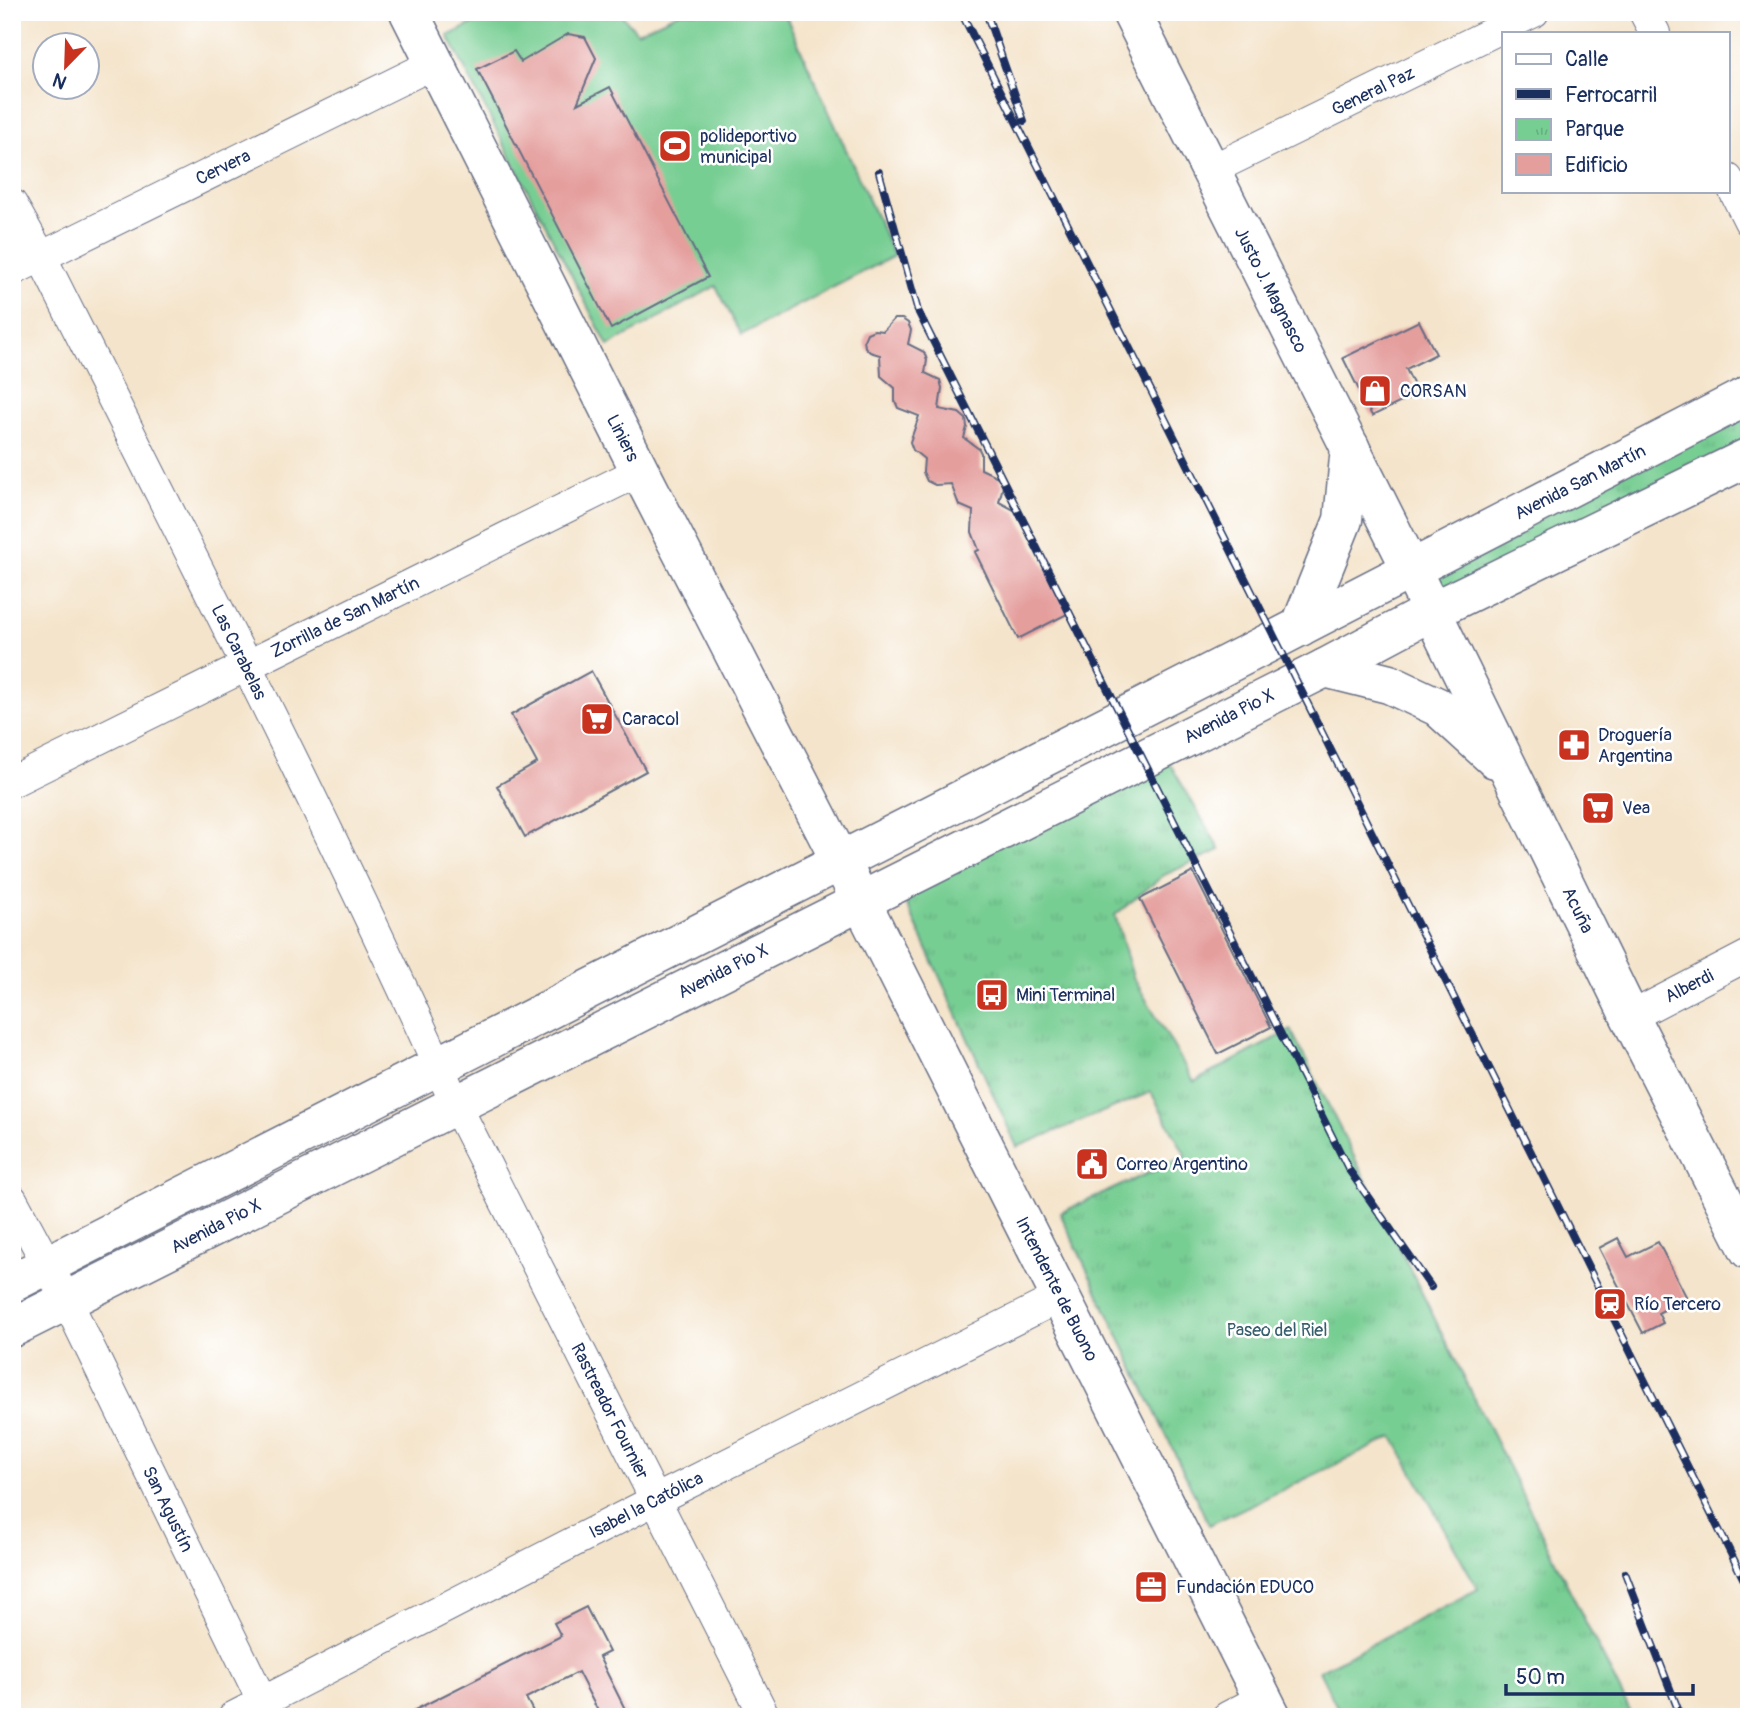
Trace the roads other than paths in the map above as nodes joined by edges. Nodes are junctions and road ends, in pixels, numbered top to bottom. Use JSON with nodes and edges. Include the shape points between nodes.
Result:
{"nodes":[{"id":1,"x":409,"y":12,"type":"edge"},
{"id":2,"x":1131,"y":12,"type":"edge"},
{"id":3,"x":1534,"y":12,"type":"edge"},
{"id":4,"x":1644,"y":12,"type":"edge"},
{"id":5,"x":1654,"y":32,"type":"edge"},
{"id":6,"x":435,"y":63,"type":"junction"},
{"id":7,"x":1211,"y":170,"type":"junction"},
{"id":8,"x":1730,"y":183,"type":"edge"},
{"id":9,"x":12,"y":204,"type":"edge"},
{"id":10,"x":1749,"y":221,"type":"edge"},
{"id":11,"x":41,"y":256,"type":"junction"},
{"id":12,"x":12,"y":271,"type":"edge"},
{"id":13,"x":1749,"y":395,"type":"edge"},
{"id":14,"x":1350,"y":447,"type":"junction"},
{"id":15,"x":1749,"y":457,"type":"edge"},
{"id":16,"x":639,"y":471,"type":"junction"},
{"id":17,"x":1411,"y":569,"type":"junction"},
{"id":18,"x":1432,"y":611,"type":"junction"},
{"id":19,"x":1300,"y":628,"type":"junction"},
{"id":20,"x":246,"y":666,"type":"junction"},
{"id":21,"x":1325,"y":668,"type":"junction"},
{"id":22,"x":1510,"y":772,"type":"junction"},
{"id":23,"x":12,"y":782,"type":"edge"},
{"id":24,"x":841,"y":861,"type":"junction"},
{"id":25,"x":861,"y":901,"type":"junction"},
{"id":26,"x":1749,"y":956,"type":"edge"},
{"id":27,"x":1630,"y":1017,"type":"junction"},
{"id":28,"x":438,"y":1066,"type":"junction"},
{"id":29,"x":456,"y":1105,"type":"junction"},
{"id":30,"x":12,"y":1199,"type":"edge"},
{"id":31,"x":1749,"y":1250,"type":"edge"},
{"id":32,"x":48,"y":1266,"type":"junction"},
{"id":33,"x":12,"y":1283,"type":"edge"},
{"id":34,"x":1060,"y":1297,"type":"junction"},
{"id":35,"x":67,"y":1301,"type":"junction"},
{"id":36,"x":12,"y":1328,"type":"edge"},
{"id":37,"x":656,"y":1500,"type":"junction"},
{"id":38,"x":1268,"y":1708,"type":"edge"},
{"id":39,"x":266,"y":1709,"type":"edge"},
{"id":40,"x":233,"y":1717,"type":"edge"},
{"id":41,"x":765,"y":1717,"type":"edge"},
{"id":42,"x":1227,"y":1717,"type":"edge"}],
"edges":[{"from":1,"to":6,"type":"main road","name":"Liniers"},
{"from":2,"to":7,"type":"main road","name":"Justo J. Magnasco"},
{"from":3,"to":7,"type":"street","name":"General Paz"},
{"from":4,"to":5,"type":"street"},
{"from":6,"to":11,"type":"street","name":"Cervera"},
{"from":6,"to":16,"type":"main road","name":"Liniers"},
{"from":7,"to":14,"type":"main road","name":"Justo J. Magnasco"},
{"from":8,"to":10,"type":"street"},
{"from":9,"to":11,"type":"street","name":"Las Carabelas"},
{"from":11,"to":12,"type":"street","name":"Cervera"},
{"from":11,"to":20,"type":"street","name":"Las Carabelas"},
{"from":13,"to":17,"type":"main road","name":"Avenida San Martín"},
{"from":14,"to":17,"type":"main road","name":"Justo J. Magnasco"},
{"from":14,"to":19,"type":"main road","via":[[1343,520]]},
{"from":15,"to":18,"type":"main road"},
{"from":16,"to":20,"type":"street","name":"Zorrilla de San Martín"},
{"from":16,"to":24,"type":"main road","name":"Liniers"},
{"from":17,"to":18,"type":"main road","name":"Acuña"},
{"from":17,"to":19,"type":"main road"},
{"from":18,"to":21,"type":"main road","name":"Avenida Pio X"},
{"from":18,"to":22,"type":"main road","name":"Acuña"},
{"from":19,"to":24,"type":"main road"},
{"from":20,"to":23,"type":"street","name":"Zorrilla de San Martín"},
{"from":20,"to":28,"type":"street","name":"Las Carabelas"},
{"from":21,"to":22,"type":"main road","via":[[1389,684],[1438,707]]},
{"from":21,"to":25,"type":"main road","name":"Avenida Pio X"},
{"from":22,"to":27,"type":"main road","name":"Acuña"},
{"from":24,"to":25,"type":"main road","name":"Intendente de Buono"},
{"from":24,"to":28,"type":"main road"},
{"from":25,"to":29,"type":"main road","name":"Avenida Pio X"},
{"from":25,"to":34,"type":"main road","name":"Intendente de Buono"},
{"from":26,"to":27,"type":"street","name":"Alberdi"},
{"from":27,"to":31,"type":"main road","name":"Acuña"},
{"from":28,"to":29,"type":"street","name":"Las Carabelas"},
{"from":28,"to":32,"type":"main road"},
{"from":29,"to":35,"type":"main road","name":"Avenida Pio X"},
{"from":29,"to":37,"type":"street","name":"Rastreador Fournier"},
{"from":30,"to":32,"type":"street","name":"San Agustín"},
{"from":32,"to":33,"type":"main road"},
{"from":32,"to":35,"type":"street","name":"San Agustín"},
{"from":34,"to":37,"type":"street","name":"Isabel la Católica"},
{"from":34,"to":38,"type":"main road","name":"Intendente de Buono"},
{"from":35,"to":36,"type":"main road","name":"Avenida Pio X"},
{"from":35,"to":39,"type":"street","name":"San Agustín"},
{"from":37,"to":39,"type":"street","name":"Isabel la Católica"},
{"from":37,"to":41,"type":"street","name":"Rastreador Fournier"},
{"from":38,"to":42,"type":"street"},
{"from":39,"to":40,"type":"street","name":"Isabel la Católica"}]}
